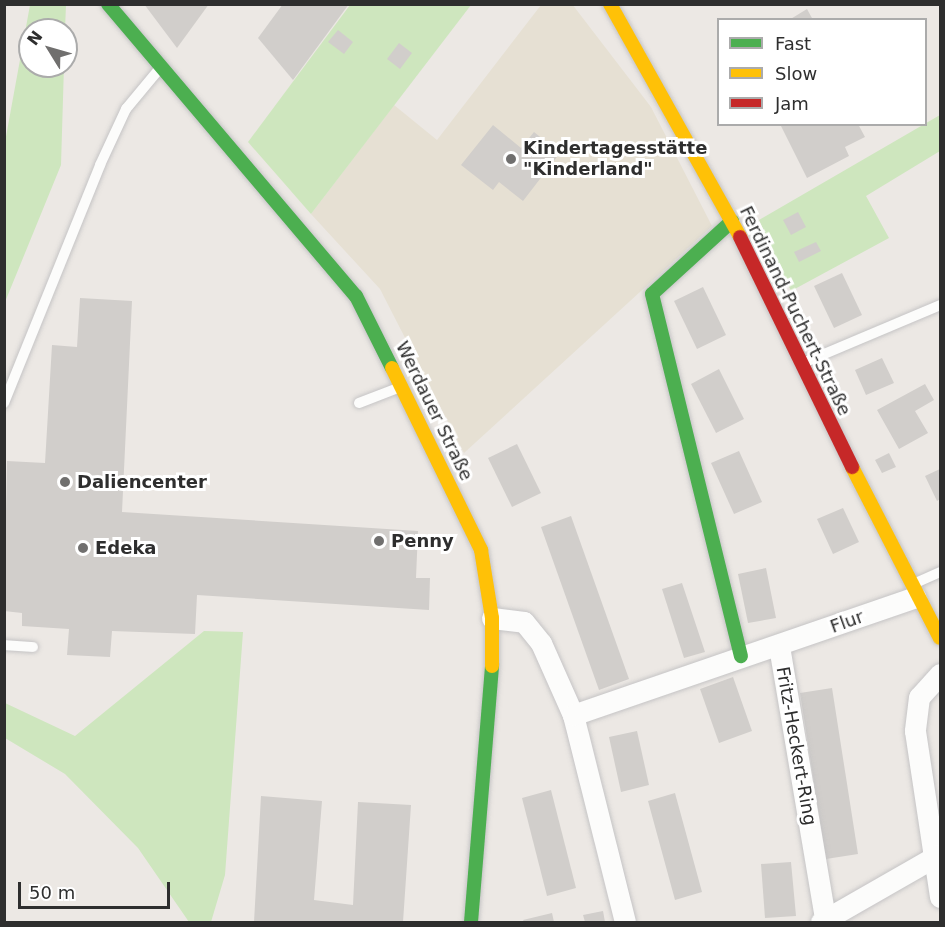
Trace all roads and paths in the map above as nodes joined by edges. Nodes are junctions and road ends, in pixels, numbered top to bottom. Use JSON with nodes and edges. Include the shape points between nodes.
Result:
{"nodes":[{"id":1,"x":108,"y":4,"type":"edge"},
{"id":2,"x":610,"y":4,"type":"edge"},
{"id":3,"x":160,"y":67,"type":"junction"},
{"id":4,"x":732,"y":221,"type":"junction"},
{"id":5,"x":940,"y":305,"type":"edge"},
{"id":6,"x":801,"y":364,"type":"junction"},
{"id":7,"x":405,"y":386,"type":"junction"},
{"id":8,"x":4,"y":403,"type":"edge"},
{"id":9,"x":359,"y":403,"type":"dead end"},
{"id":10,"x":940,"y":572,"type":"edge"},
{"id":11,"x":912,"y":592,"type":"junction"},
{"id":12,"x":492,"y":618,"type":"junction"},
{"id":13,"x":940,"y":638,"type":"edge"},
{"id":14,"x":4,"y":645,"type":"edge"},
{"id":15,"x":779,"y":646,"type":"junction"},
{"id":16,"x":33,"y":647,"type":"dead end"},
{"id":17,"x":741,"y":656,"type":"junction"},
{"id":18,"x":940,"y":674,"type":"edge"},
{"id":19,"x":573,"y":715,"type":"junction"},
{"id":20,"x":938,"y":855,"type":"junction"},
{"id":21,"x":940,"y":897,"type":"edge"},
{"id":22,"x":823,"y":921,"type":"edge"},
{"id":23,"x":471,"y":922,"type":"edge"},
{"id":24,"x":625,"y":922,"type":"edge"}],
"edges":[{"from":1,"to":3,"type":"street","name":"Werdauer Straße"},
{"from":2,"to":4,"type":"street","name":"Ferdinand-Puchert-Straße"},
{"from":3,"to":7,"type":"street","name":"Werdauer Straße","via":[[356,296]]},
{"from":3,"to":8,"type":"lane","via":[[126,109]]},
{"from":4,"to":6,"type":"street","name":"Ferdinand-Puchert-Straße"},
{"from":4,"to":17,"type":"street","via":[[652,294]]},
{"from":5,"to":6,"type":"lane"},
{"from":6,"to":11,"type":"street","name":"Ferdinand-Puchert-Straße"},
{"from":7,"to":9,"type":"lane"},
{"from":7,"to":12,"type":"street","name":"Werdauer Straße","via":[[481,550]]},
{"from":10,"to":11,"type":"lane"},
{"from":11,"to":13,"type":"street","name":"Ferdinand-Puchert-Straße"},
{"from":11,"to":15,"type":"street","name":"Flur"},
{"from":12,"to":19,"type":"street","via":[[524,622],[541,643]]},
{"from":12,"to":23,"type":"street","name":"Werdauer Straße","via":[[492,692]]},
{"from":14,"to":16,"type":"lane"},
{"from":15,"to":17,"type":"street","name":"Fritz-Heckert-Ring"},
{"from":15,"to":22,"type":"street","name":"Fritz-Heckert-Ring"},
{"from":17,"to":19,"type":"street","name":"Fritz-Heckert-Ring"},
{"from":18,"to":20,"type":"street","via":[[919,697],[915,731]]},
{"from":19,"to":24,"type":"street"},
{"from":20,"to":21,"type":"street"},
{"from":20,"to":22,"type":"street","name":"Fritz-Heckert-Ring"}]}
